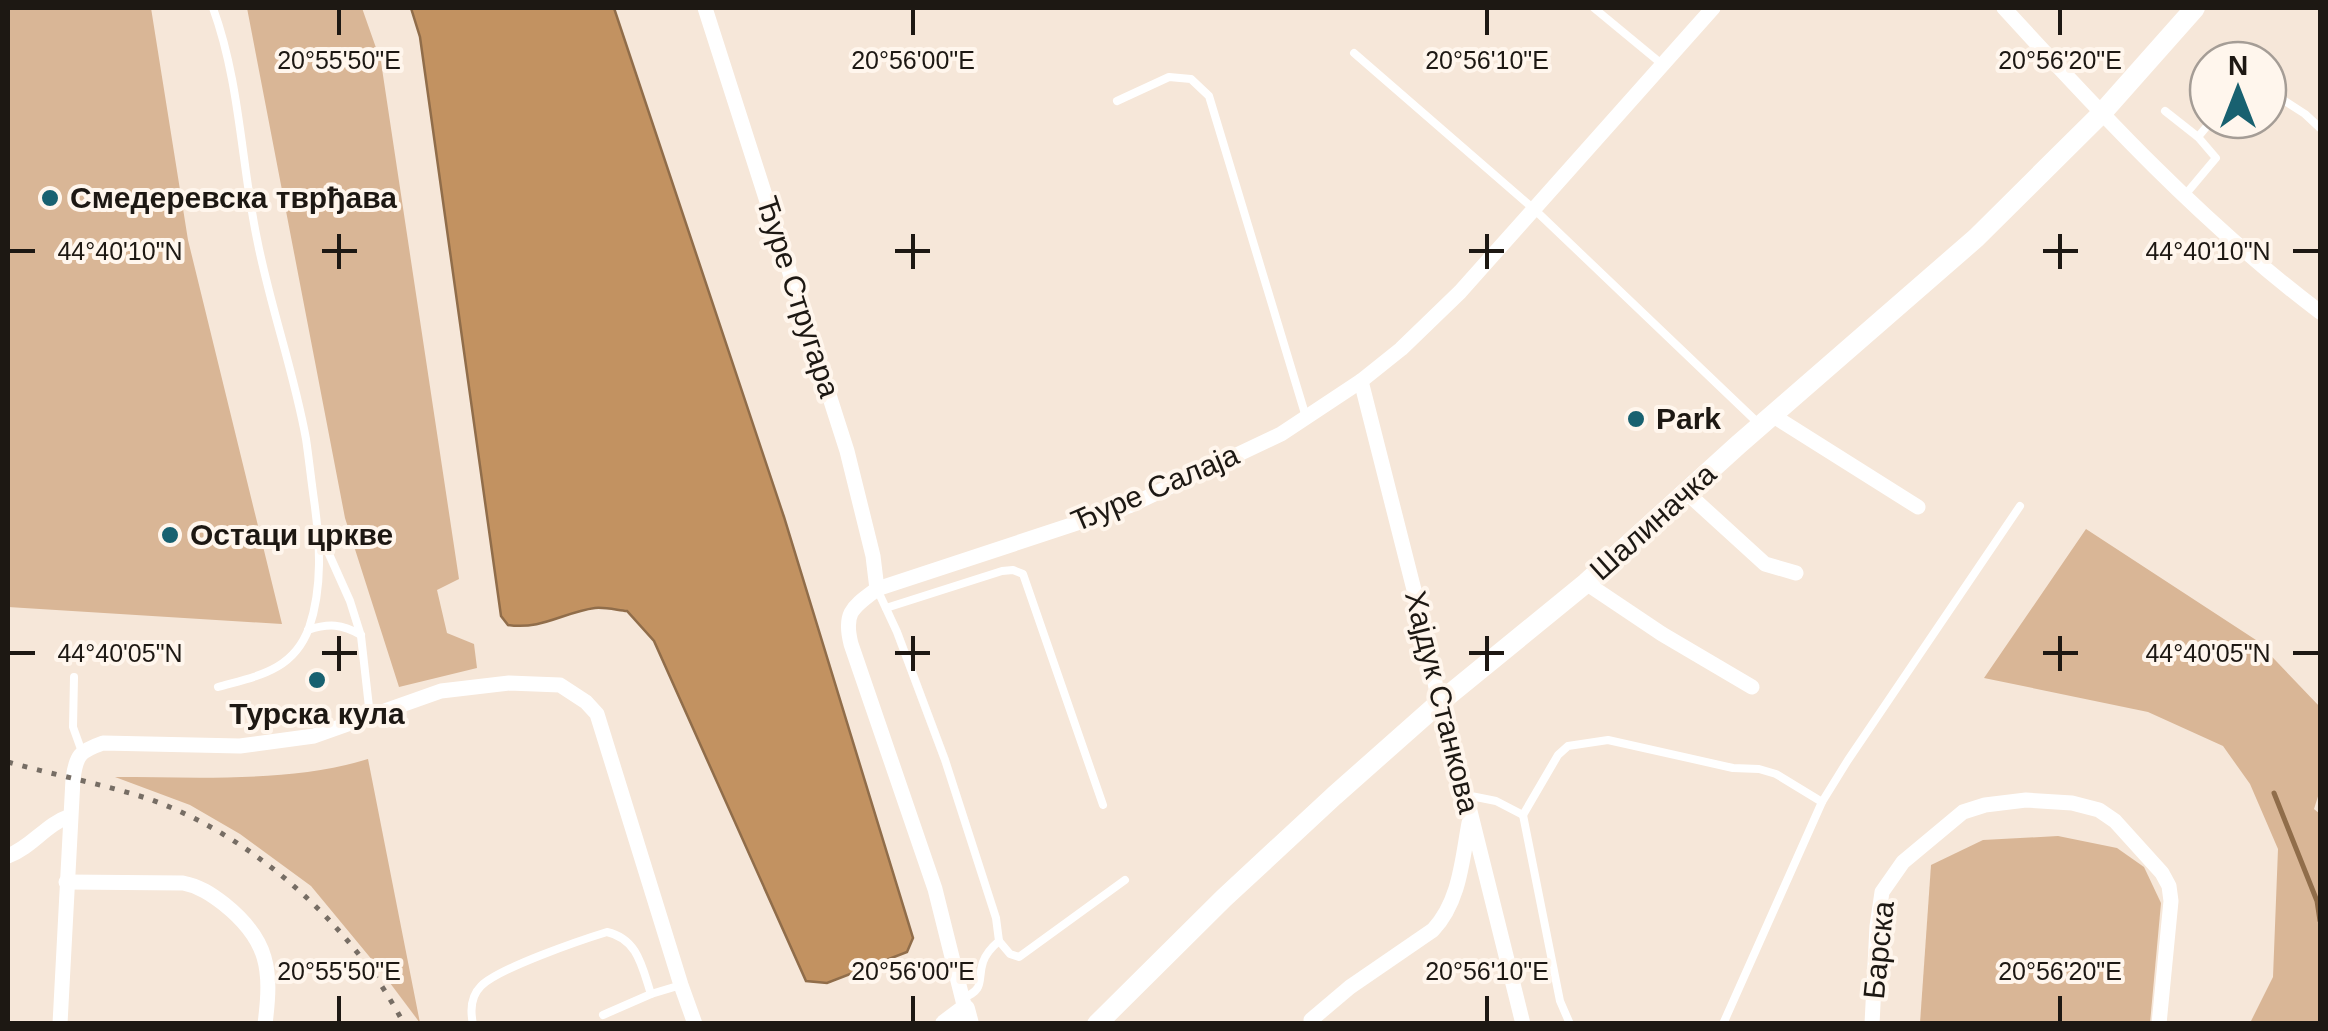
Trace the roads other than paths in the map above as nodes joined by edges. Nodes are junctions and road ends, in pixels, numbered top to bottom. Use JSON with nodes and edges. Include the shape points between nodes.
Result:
{"nodes":[{"id":1,"x":213,"y":8,"type":"edge"},
{"id":2,"x":705,"y":8,"type":"edge"},
{"id":3,"x":1594,"y":8,"type":"edge"},
{"id":4,"x":1713,"y":8,"type":"edge"},
{"id":5,"x":2004,"y":8,"type":"edge"},
{"id":6,"x":2195,"y":8,"type":"edge"},
{"id":7,"x":1354,"y":52,"type":"dead end"},
{"id":8,"x":1663,"y":65,"type":"junction"},
{"id":9,"x":1116,"y":101,"type":"dead end"},
{"id":10,"x":2288,"y":103,"type":"edge"},
{"id":11,"x":2165,"y":111,"type":"dead end"},
{"id":12,"x":2100,"y":114,"type":"junction"},
{"id":13,"x":2320,"y":128,"type":"edge"},
{"id":14,"x":2188,"y":129,"type":"edge"},
{"id":15,"x":2201,"y":140,"type":"edge"},
{"id":16,"x":2185,"y":195,"type":"junction"},
{"id":17,"x":1535,"y":210,"type":"junction"},
{"id":18,"x":2320,"y":312,"type":"edge"},
{"id":19,"x":1360,"y":381,"type":"junction"},
{"id":20,"x":1306,"y":418,"type":"junction"},
{"id":21,"x":1766,"y":420,"type":"junction"},
{"id":22,"x":1686,"y":492,"type":"junction"},
{"id":23,"x":2020,"y":506,"type":"dead end"},
{"id":24,"x":1918,"y":508,"type":"dead end"},
{"id":25,"x":318,"y":530,"type":"junction"},
{"id":26,"x":1796,"y":573,"type":"dead end"},
{"id":27,"x":1586,"y":583,"type":"junction"},
{"id":28,"x":876,"y":589,"type":"junction"},
{"id":29,"x":886,"y":608,"type":"junction"},
{"id":30,"x":308,"y":630,"type":"junction"},
{"id":31,"x":361,"y":636,"type":"junction"},
{"id":32,"x":74,"y":677,"type":"dead end"},
{"id":33,"x":218,"y":687,"type":"dead end"},
{"id":34,"x":1752,"y":687,"type":"dead end"},
{"id":35,"x":1439,"y":703,"type":"junction"},
{"id":36,"x":370,"y":718,"type":"junction"},
{"id":37,"x":82,"y":752,"type":"junction"},
{"id":38,"x":1466,"y":795,"type":"junction"},
{"id":39,"x":1822,"y":802,"type":"junction"},
{"id":40,"x":1103,"y":805,"type":"dead end"},
{"id":41,"x":1524,"y":815,"type":"junction"},
{"id":42,"x":70,"y":816,"type":"junction"},
{"id":43,"x":1470,"y":816,"type":"junction"},
{"id":44,"x":8,"y":856,"type":"edge"},
{"id":45,"x":1124,"y":880,"type":"dead end"},
{"id":46,"x":66,"y":882,"type":"junction"},
{"id":47,"x":999,"y":941,"type":"junction"},
{"id":48,"x":680,"y":984,"type":"junction"},
{"id":49,"x":651,"y":994,"type":"junction"},
{"id":50,"x":965,"y":1011,"type":"edge"},
{"id":51,"x":603,"y":1015,"type":"dead end"},
{"id":52,"x":1312,"y":1020,"type":"dead end"},
{"id":53,"x":60,"y":1024,"type":"edge"},
{"id":54,"x":264,"y":1024,"type":"edge"},
{"id":55,"x":472,"y":1024,"type":"edge"},
{"id":56,"x":695,"y":1024,"type":"edge"},
{"id":57,"x":945,"y":1024,"type":"edge"},
{"id":58,"x":1097,"y":1024,"type":"edge"},
{"id":59,"x":1523,"y":1024,"type":"edge"},
{"id":60,"x":1570,"y":1024,"type":"edge"},
{"id":61,"x":1723,"y":1024,"type":"edge"},
{"id":62,"x":1872,"y":1024,"type":"edge"},
{"id":63,"x":2159,"y":1024,"type":"edge"}],
"edges":[{"from":1,"to":25,"type":"lane","via":[[231,72],[256,239],[306,438]]},
{"from":2,"to":28,"type":"street","name":"Ђуре Стругара","via":[[847,451]]},
{"from":3,"to":8,"type":"lane"},
{"from":4,"to":8,"type":"street","name":"Ђуре Салаја"},
{"from":5,"to":12,"type":"street"},
{"from":6,"to":12,"type":"main road","name":"Шалиначка"},
{"from":7,"to":17,"type":"lane"},
{"from":8,"to":17,"type":"street","name":"Ђуре Салаја"},
{"from":9,"to":20,"type":"lane","via":[[1169,78],[1191,79],[1209,96]]},
{"from":10,"to":13,"type":"lane"},
{"from":11,"to":14,"type":"lane"},
{"from":12,"to":16,"type":"street"},
{"from":12,"to":21,"type":"main road","name":"Шалиначка","via":[[1976,238]]},
{"from":15,"to":16,"type":"lane","via":[[2216,158]]},
{"from":16,"to":18,"type":"street"},
{"from":17,"to":19,"type":"street","name":"Ђуре Салаја","via":[[1460,292]]},
{"from":17,"to":21,"type":"lane"},
{"from":19,"to":20,"type":"street","name":"Ђуре Салаја"},
{"from":19,"to":35,"type":"street","name":"Хајдук Станкова"},
{"from":20,"to":28,"type":"street","name":"Ђуре Салаја","via":[[1129,506]]},
{"from":21,"to":22,"type":"main road","name":"Шалиначка"},
{"from":21,"to":24,"type":"street"},
{"from":22,"to":26,"type":"street","via":[[1765,564]]},
{"from":22,"to":27,"type":"main road","name":"Шалиначка"},
{"from":23,"to":39,"type":"lane"},
{"from":25,"to":30,"type":"lane","via":[[319,580]]},
{"from":25,"to":31,"type":"lane"},
{"from":27,"to":34,"type":"street"},
{"from":27,"to":35,"type":"main road","name":"Шалиначка"},
{"from":28,"to":29,"type":"lane"},
{"from":28,"to":50,"type":"street","via":[[854,605],[848,629],[936,890]]},
{"from":29,"to":40,"type":"lane","via":[[1002,571],[1022,574]]},
{"from":29,"to":47,"type":"lane","via":[[945,760]]},
{"from":30,"to":31,"type":"lane","via":[[345,626]]},
{"from":30,"to":33,"type":"lane","via":[[273,672]]},
{"from":31,"to":36,"type":"lane"},
{"from":32,"to":37,"type":"lane","via":[[73,727]]},
{"from":35,"to":38,"type":"street","name":"Хајдук Станкова"},
{"from":35,"to":58,"type":"main road","name":"Шалиначка","via":[[1260,864]]},
{"from":36,"to":37,"type":"street","via":[[314,736],[240,746],[103,743]]},
{"from":36,"to":48,"type":"street","via":[[441,692],[510,683],[560,684],[586,702],[596,714]]},
{"from":37,"to":42,"type":"street","via":[[75,761]]},
{"from":38,"to":41,"type":"lane"},
{"from":38,"to":43,"type":"street","name":"Хајдук Станкова"},
{"from":39,"to":41,"type":"lane","via":[[1759,769],[1608,740],[1568,746],[1558,754]]},
{"from":39,"to":61,"type":"lane"},
{"from":41,"to":60,"type":"lane"},
{"from":42,"to":44,"type":"street"},
{"from":42,"to":46,"type":"street"},
{"from":43,"to":52,"type":"street","via":[[1458,881],[1441,921]]},
{"from":43,"to":59,"type":"street","name":"Хајдук Станкова"},
{"from":45,"to":47,"type":"lane","via":[[1019,956]]},
{"from":46,"to":53,"type":"street"},
{"from":46,"to":54,"type":"street","via":[[182,883],[214,896],[260,944],[269,992]]},
{"from":47,"to":50,"type":"lane","via":[[982,964],[980,986]]},
{"from":48,"to":49,"type":"lane"},
{"from":48,"to":56,"type":"street"},
{"from":49,"to":51,"type":"lane"},
{"from":49,"to":55,"type":"lane","via":[[636,949],[607,932],[480,986],[470,1008]]},
{"from":50,"to":57,"type":"main road"},
{"from":62,"to":63,"type":"street","name":"Барска","via":[[1876,926],[1889,880],[1963,812],[2026,800],[2098,810],[2162,872],[2170,901]]}]}
